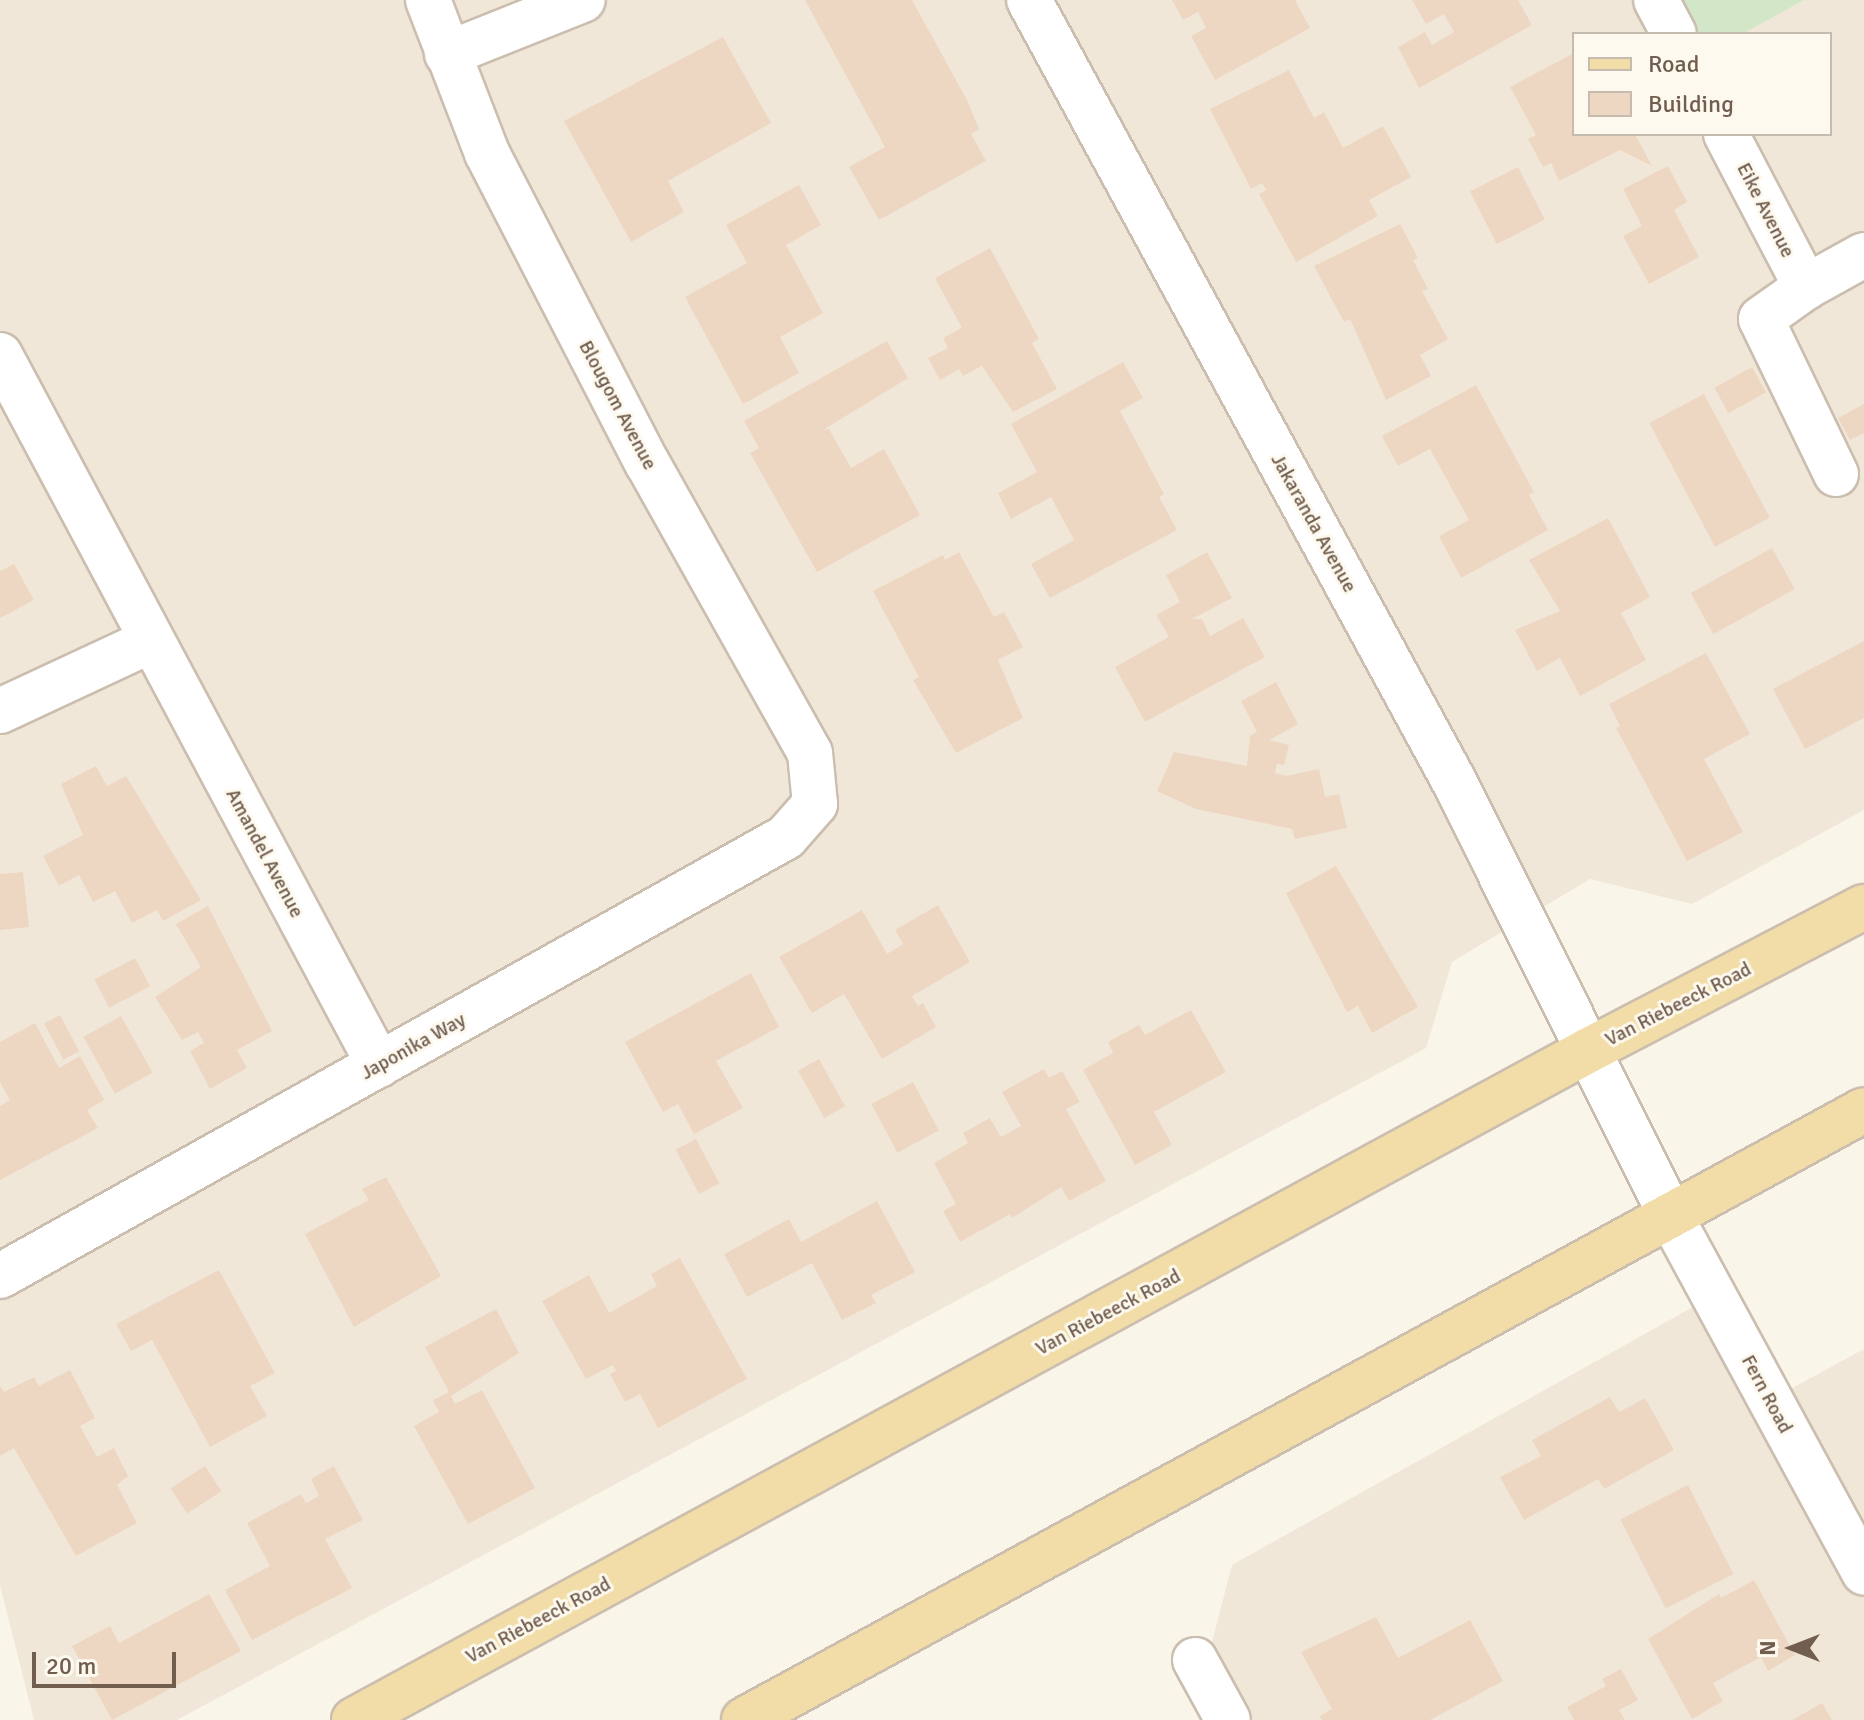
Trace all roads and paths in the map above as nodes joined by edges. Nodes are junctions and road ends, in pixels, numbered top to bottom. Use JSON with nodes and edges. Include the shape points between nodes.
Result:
{"nodes":[{"id":1,"x":428,"y":0,"type":"edge"},
{"id":2,"x":583,"y":0,"type":"edge"},
{"id":3,"x":1029,"y":0,"type":"edge"},
{"id":4,"x":1656,"y":0,"type":"edge"},
{"id":5,"x":1673,"y":32,"type":"edge"},
{"id":6,"x":447,"y":54,"type":"junction"},
{"id":7,"x":1727,"y":136,"type":"edge"},
{"id":8,"x":1864,"y":255,"type":"edge"},
{"id":9,"x":1806,"y":287,"type":"junction"},
{"id":10,"x":0,"y":355,"type":"edge"},
{"id":11,"x":1836,"y":474,"type":"dead end"},
{"id":12,"x":150,"y":641,"type":"junction"},
{"id":13,"x":0,"y":711,"type":"edge"},
{"id":14,"x":815,"y":804,"type":"joint"},
{"id":15,"x":1864,"y":907,"type":"edge"},
{"id":16,"x":1587,"y":1051,"type":"junction"},
{"id":17,"x":379,"y":1065,"type":"junction"},
{"id":18,"x":1864,"y":1110,"type":"edge"},
{"id":19,"x":1670,"y":1215,"type":"junction"},
{"id":20,"x":0,"y":1276,"type":"edge"},
{"id":21,"x":1864,"y":1573,"type":"edge"},
{"id":22,"x":1195,"y":1660,"type":"dead end"},
{"id":23,"x":354,"y":1720,"type":"edge"},
{"id":24,"x":744,"y":1720,"type":"edge"},
{"id":25,"x":1228,"y":1720,"type":"edge"}],
"edges":[{"from":1,"to":6,"type":"street","name":"Blougom Avenue"},
{"from":2,"to":6,"type":"street"},
{"from":3,"to":16,"type":"street","name":"Jakaranda Avenue","via":[[1454,781]]},
{"from":4,"to":5,"type":"street"},
{"from":6,"to":14,"type":"street","name":"Blougom Avenue","via":[[487,153],[625,421],[810,753]]},
{"from":7,"to":9,"type":"street","name":"Eike Avenue"},
{"from":8,"to":9,"type":"street"},
{"from":9,"to":11,"type":"street","via":[[1761,319]]},
{"from":10,"to":12,"type":"street","name":"Amandel Avenue"},
{"from":12,"to":13,"type":"street"},
{"from":12,"to":17,"type":"street","name":"Amandel Avenue"},
{"from":14,"to":17,"type":"street","name":"Japonika Way","via":[[786,837]]},
{"from":15,"to":16,"type":"main road","name":"Van Riebeeck Road"},
{"from":16,"to":19,"type":"street","name":"Jakaranda Avenue"},
{"from":16,"to":23,"type":"main road","name":"Van Riebeeck Road"},
{"from":17,"to":20,"type":"street","name":"Japonika Way"},
{"from":18,"to":19,"type":"main road"},
{"from":19,"to":21,"type":"street","name":"Fern Road"},
{"from":19,"to":24,"type":"main road"},
{"from":22,"to":25,"type":"street"}]}
